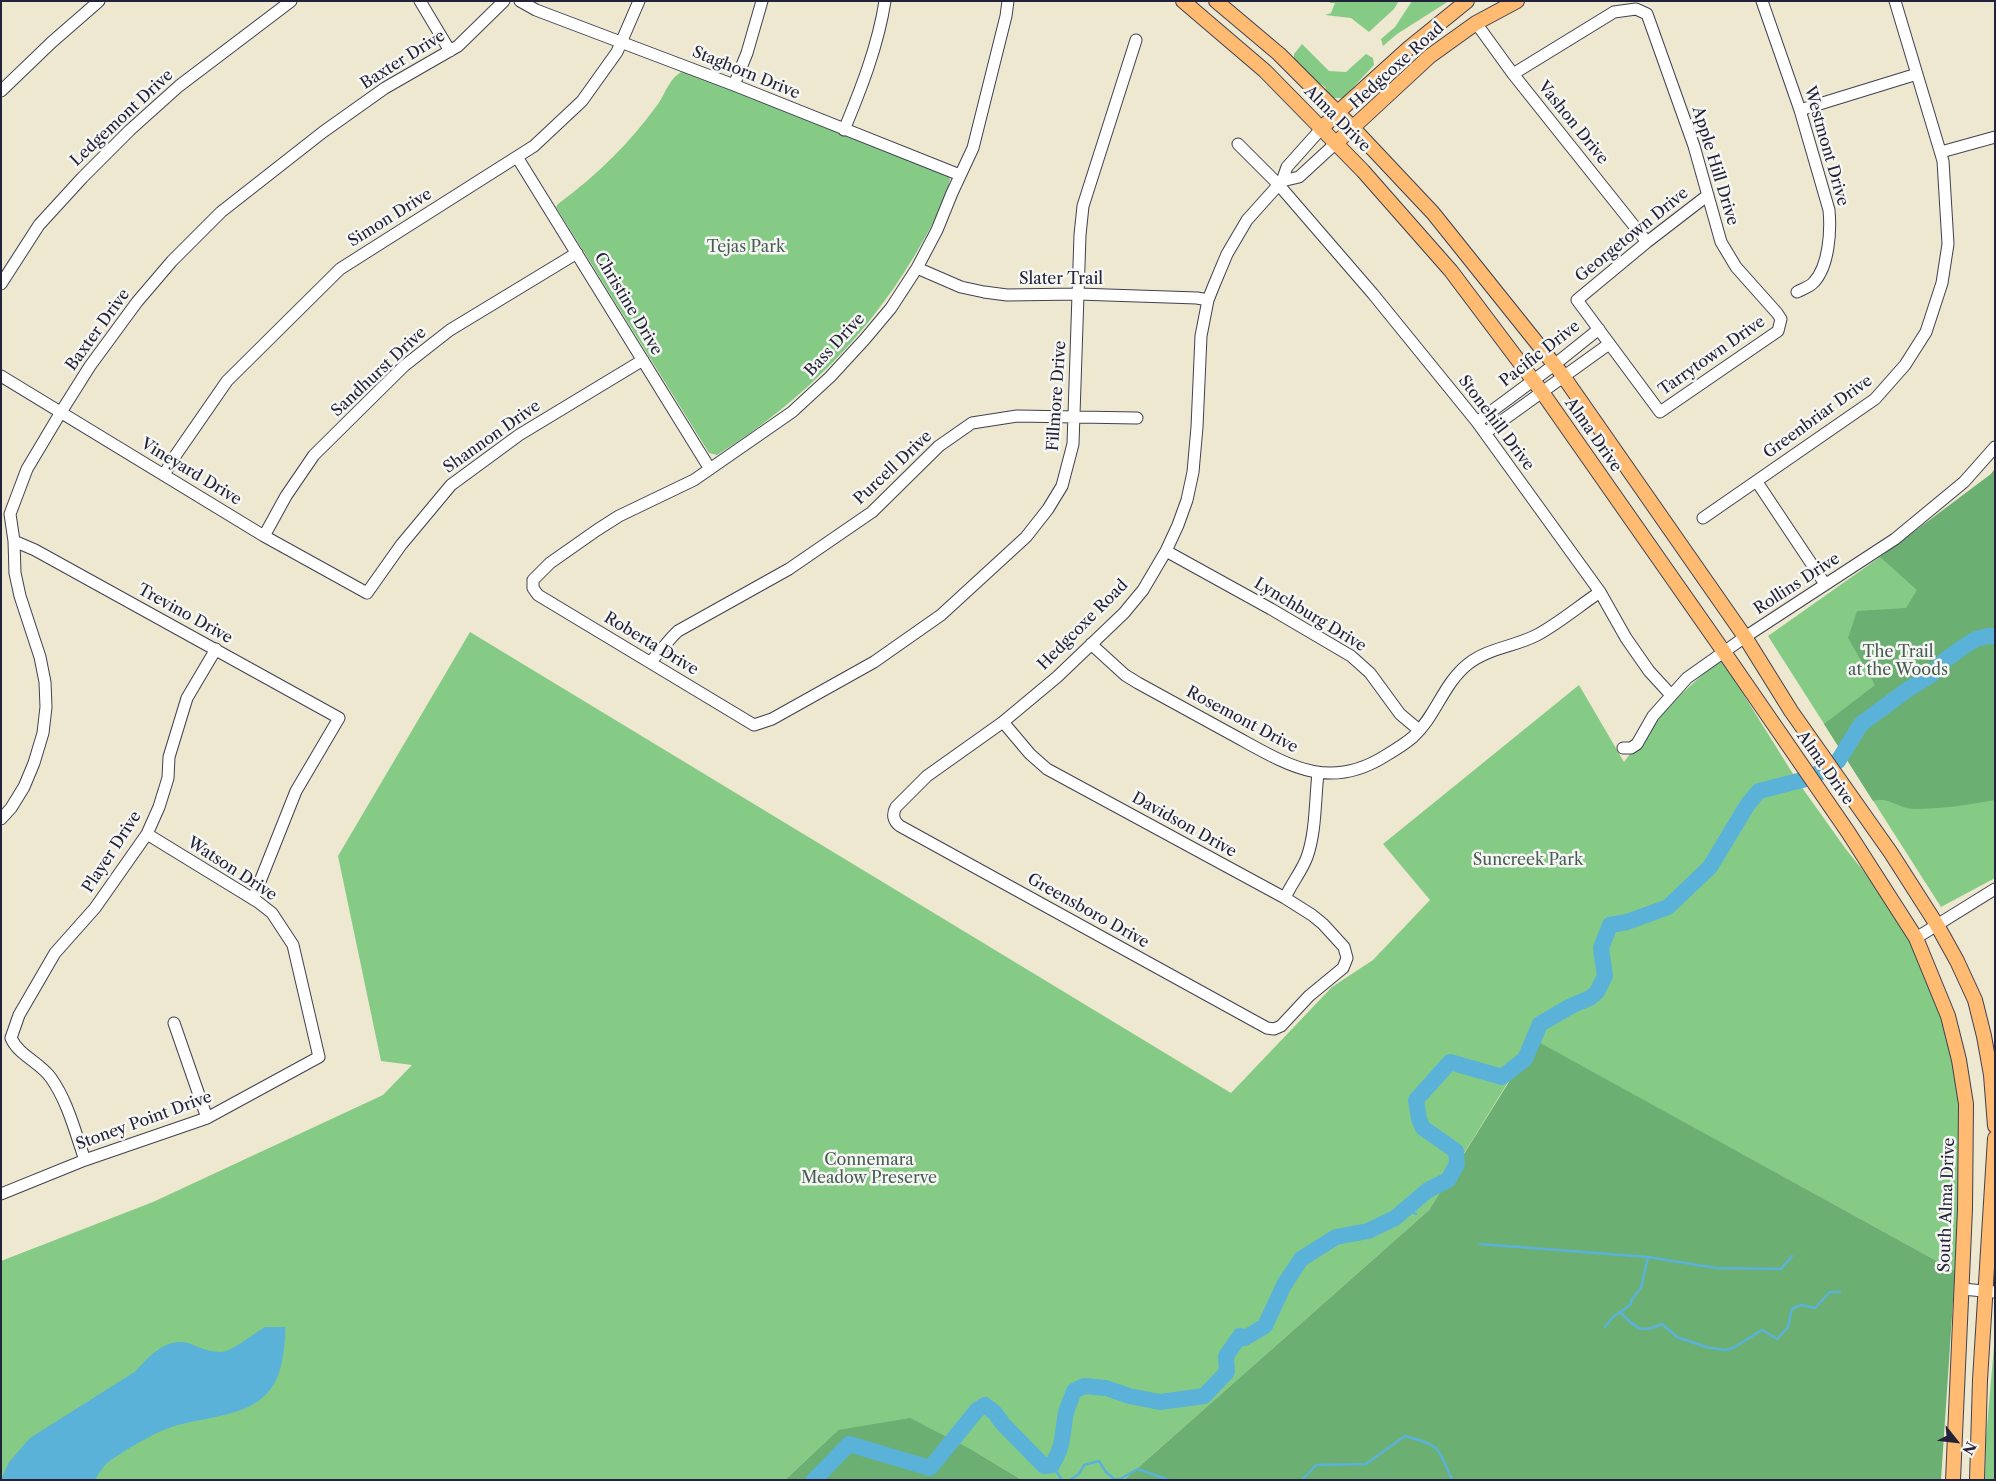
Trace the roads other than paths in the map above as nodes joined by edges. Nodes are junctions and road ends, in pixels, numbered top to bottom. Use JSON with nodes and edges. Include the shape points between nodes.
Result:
{"nodes":[{"id":1,"x":291,"y":1,"type":"edge"},
{"id":2,"x":420,"y":1,"type":"edge"},
{"id":3,"x":504,"y":1,"type":"edge"},
{"id":4,"x":520,"y":1,"type":"edge"},
{"id":5,"x":639,"y":1,"type":"edge"},
{"id":6,"x":762,"y":1,"type":"edge"},
{"id":7,"x":884,"y":1,"type":"edge"},
{"id":8,"x":1008,"y":1,"type":"edge"},
{"id":9,"x":1183,"y":1,"type":"edge"},
{"id":10,"x":1216,"y":1,"type":"edge"},
{"id":11,"x":1517,"y":1,"type":"edge"},
{"id":12,"x":1762,"y":1,"type":"edge"},
{"id":13,"x":1895,"y":1,"type":"edge"},
{"id":14,"x":96,"y":2,"type":"edge"},
{"id":15,"x":1464,"y":3,"type":"edge"},
{"id":16,"x":1197,"y":6,"type":"edge"},
{"id":17,"x":1476,"y":23,"type":"junction"},
{"id":18,"x":1136,"y":40,"type":"dead end"},
{"id":19,"x":622,"y":42,"type":"junction"},
{"id":20,"x":450,"y":51,"type":"junction"},
{"id":21,"x":1513,"y":74,"type":"junction"},
{"id":22,"x":1917,"y":74,"type":"junction"},
{"id":23,"x":5,"y":79,"type":"edge"},
{"id":24,"x":734,"y":85,"type":"junction"},
{"id":25,"x":1,"y":91,"type":"edge"},
{"id":26,"x":1800,"y":110,"type":"junction"},
{"id":27,"x":1337,"y":113,"type":"junction"},
{"id":28,"x":1354,"y":128,"type":"junction"},
{"id":29,"x":1321,"y":129,"type":"junction"},
{"id":30,"x":844,"y":130,"type":"junction"},
{"id":31,"x":1995,"y":137,"type":"edge"},
{"id":32,"x":1336,"y":143,"type":"junction"},
{"id":33,"x":1238,"y":144,"type":"dead end"},
{"id":34,"x":1942,"y":152,"type":"junction"},
{"id":35,"x":517,"y":157,"type":"junction"},
{"id":36,"x":960,"y":175,"type":"junction"},
{"id":37,"x":1280,"y":183,"type":"junction"},
{"id":38,"x":1708,"y":195,"type":"junction"},
{"id":39,"x":1647,"y":242,"type":"junction"},
{"id":40,"x":578,"y":254,"type":"junction"},
{"id":41,"x":1468,"y":258,"type":"junction"},
{"id":42,"x":917,"y":268,"type":"junction"},
{"id":43,"x":1451,"y":271,"type":"junction"},
{"id":44,"x":1,"y":284,"type":"edge"},
{"id":45,"x":1797,"y":292,"type":"dead end"},
{"id":46,"x":1078,"y":294,"type":"junction"},
{"id":47,"x":1208,"y":300,"type":"junction"},
{"id":48,"x":1781,"y":325,"type":"joint"},
{"id":49,"x":1599,"y":329,"type":"junction"},
{"id":50,"x":1609,"y":344,"type":"junction"},
{"id":51,"x":643,"y":360,"type":"junction"},
{"id":52,"x":1554,"y":365,"type":"junction"},
{"id":53,"x":1,"y":376,"type":"edge"},
{"id":54,"x":1563,"y":377,"type":"junction"},
{"id":55,"x":1534,"y":380,"type":"junction"},
{"id":56,"x":1542,"y":392,"type":"junction"},
{"id":57,"x":61,"y":412,"type":"junction"},
{"id":58,"x":1075,"y":417,"type":"junction"},
{"id":59,"x":1137,"y":418,"type":"dead end"},
{"id":60,"x":1477,"y":422,"type":"junction"},
{"id":61,"x":1485,"y":433,"type":"junction"},
{"id":62,"x":1995,"y":447,"type":"edge"},
{"id":63,"x":710,"y":469,"type":"junction"},
{"id":64,"x":164,"y":475,"type":"junction"},
{"id":65,"x":1757,"y":482,"type":"junction"},
{"id":66,"x":1703,"y":518,"type":"dead end"},
{"id":67,"x":264,"y":536,"type":"junction"},
{"id":68,"x":14,"y":542,"type":"junction"},
{"id":69,"x":1166,"y":551,"type":"junction"},
{"id":70,"x":1826,"y":584,"type":"junction"},
{"id":71,"x":533,"y":588,"type":"joint"},
{"id":72,"x":1600,"y":592,"type":"junction"},
{"id":73,"x":367,"y":593,"type":"joint"},
{"id":74,"x":1745,"y":638,"type":"junction"},
{"id":75,"x":1091,"y":644,"type":"junction"},
{"id":76,"x":216,"y":649,"type":"junction"},
{"id":77,"x":1724,"y":652,"type":"junction"},
{"id":78,"x":650,"y":662,"type":"junction"},
{"id":79,"x":1671,"y":695,"type":"junction"},
{"id":80,"x":1004,"y":722,"type":"junction"},
{"id":81,"x":754,"y":725,"type":"joint"},
{"id":82,"x":1419,"y":730,"type":"junction"},
{"id":83,"x":1623,"y":748,"type":"dead end"},
{"id":84,"x":1318,"y":773,"type":"junction"},
{"id":85,"x":893,"y":814,"type":"joint"},
{"id":86,"x":1,"y":819,"type":"edge"},
{"id":87,"x":147,"y":834,"type":"junction"},
{"id":88,"x":1995,"y":889,"type":"edge"},
{"id":89,"x":1285,"y":898,"type":"junction"},
{"id":90,"x":253,"y":899,"type":"junction"},
{"id":91,"x":1937,"y":925,"type":"junction"},
{"id":92,"x":1916,"y":938,"type":"junction"},
{"id":93,"x":1347,"y":958,"type":"joint"},
{"id":94,"x":174,"y":1023,"type":"dead end"},
{"id":95,"x":319,"y":1056,"type":"joint"},
{"id":96,"x":207,"y":1118,"type":"junction"},
{"id":97,"x":1995,"y":1126,"type":"edge"},
{"id":98,"x":1995,"y":1138,"type":"edge"},
{"id":99,"x":85,"y":1160,"type":"junction"},
{"id":100,"x":1,"y":1194,"type":"edge"},
{"id":101,"x":1962,"y":1289,"type":"junction"},
{"id":102,"x":1991,"y":1291,"type":"edge"},
{"id":103,"x":1953,"y":1480,"type":"edge"},
{"id":104,"x":1976,"y":1480,"type":"edge"}],
"edges":[{"from":1,"to":44,"type":"street","name":"Ledgemont Drive","via":[[179,86],[130,130],[39,226]]},
{"from":2,"to":20,"type":"street"},
{"from":3,"to":20,"type":"street","name":"Baxter Drive"},
{"from":4,"to":19,"type":"street","name":"Staghorn Drive"},
{"from":5,"to":19,"type":"street","name":"Simon Drive"},
{"from":6,"to":24,"type":"street"},
{"from":7,"to":30,"type":"street","via":[[867,70]]},
{"from":8,"to":36,"type":"street","name":"Bass Drive","via":[[973,148]]},
{"from":9,"to":16,"type":"main road","name":"Alma Drive"},
{"from":10,"to":27,"type":"main road","name":"Alma Drive","via":[[1279,54]]},
{"from":11,"to":17,"type":"main road","name":"Hedgcoxe Road"},
{"from":12,"to":26,"type":"street","name":"Westmont Drive"},
{"from":13,"to":22,"type":"street","name":"Greenbriar Drive"},
{"from":14,"to":23,"type":"street"},
{"from":15,"to":17,"type":"main road"},
{"from":15,"to":27,"type":"main road","name":"Hedgcoxe Road"},
{"from":16,"to":29,"type":"main road","name":"Alma Drive"},
{"from":17,"to":21,"type":"street","name":"Vashon Drive"},
{"from":17,"to":28,"type":"main road","name":"Hedgcoxe Road","via":[[1430,56]]},
{"from":18,"to":46,"type":"street","name":"Fillmore Drive","via":[[1083,206]]},
{"from":19,"to":24,"type":"street","name":"Staghorn Drive"},
{"from":19,"to":35,"type":"street","name":"Simon Drive","via":[[582,101],[534,146]]},
{"from":20,"to":57,"type":"street","name":"Baxter Drive","via":[[385,88],[221,212],[137,302]]},
{"from":21,"to":38,"type":"street","name":"Apple Hill Drive","via":[[1614,12],[1636,9],[1647,14]]},
{"from":21,"to":39,"type":"street","name":"Vashon Drive"},
{"from":22,"to":26,"type":"street"},
{"from":22,"to":34,"type":"street","name":"Greenbriar Drive"},
{"from":23,"to":25,"type":"street"},
{"from":24,"to":30,"type":"street","name":"Staghorn Drive"},
{"from":26,"to":45,"type":"street","name":"Westmont Drive","via":[[1831,224],[1821,270],[1814,282]]},
{"from":27,"to":28,"type":"main road","name":"Alma Drive"},
{"from":27,"to":29,"type":"main road","name":"Hedgcoxe Road"},
{"from":28,"to":32,"type":"main road","name":"Hedgcoxe Road"},
{"from":28,"to":41,"type":"main road","name":"Alma Drive","via":[[1433,213]]},
{"from":29,"to":32,"type":"main road","name":"Alma Drive"},
{"from":29,"to":37,"type":"street","name":"Hedgcoxe Road","via":[[1287,167]]},
{"from":30,"to":36,"type":"street","name":"Staghorn Drive"},
{"from":31,"to":34,"type":"street"},
{"from":32,"to":37,"type":"street","name":"Hedgcoxe Road","via":[[1299,177]]},
{"from":32,"to":43,"type":"main road","name":"Alma Drive","via":[[1390,199]]},
{"from":33,"to":37,"type":"street","name":"Stonehill Drive"},
{"from":34,"to":65,"type":"street","name":"Greenbriar Drive","via":[[1948,244],[1942,283],[1926,332],[1905,365],[1875,399]]},
{"from":35,"to":40,"type":"street","name":"Christine Drive"},
{"from":35,"to":64,"type":"street","name":"Simon Drive","via":[[340,269],[227,381]]},
{"from":36,"to":42,"type":"street","name":"Bass Drive"},
{"from":37,"to":47,"type":"street","name":"Hedgcoxe Road","via":[[1248,220],[1227,254]]},
{"from":37,"to":60,"type":"street","name":"Stonehill Drive"},
{"from":38,"to":39,"type":"street","name":"Georgetown Drive"},
{"from":38,"to":48,"type":"street","name":"Apple Hill Drive","via":[[1721,242],[1736,267],[1777,313]]},
{"from":39,"to":49,"type":"street","name":"Georgetown Drive","via":[[1577,300]]},
{"from":40,"to":51,"type":"street","name":"Christine Drive"},
{"from":40,"to":67,"type":"street","name":"Sandhurst Drive","via":[[450,330],[404,366],[314,455]]},
{"from":41,"to":43,"type":"main road"},
{"from":41,"to":52,"type":"main road","name":"Alma Drive"},
{"from":42,"to":46,"type":"street","name":"Slater Trail","via":[[961,287],[984,292],[1007,295]]},
{"from":42,"to":63,"type":"street","name":"Bass Drive","via":[[891,308],[830,377],[792,412]]},
{"from":43,"to":55,"type":"main road","name":"Alma Drive"},
{"from":46,"to":47,"type":"street","name":"Slater Trail"},
{"from":46,"to":58,"type":"street","name":"Fillmore Drive"},
{"from":47,"to":69,"type":"street","name":"Hedgcoxe Road","via":[[1201,336],[1193,472],[1187,500]]},
{"from":48,"to":50,"type":"street","name":"Tarrytown Drive","via":[[1778,331],[1660,412]]},
{"from":49,"to":50,"type":"street"},
{"from":49,"to":52,"type":"street","name":"Pacific Drive"},
{"from":50,"to":54,"type":"street","name":"Pacific Drive"},
{"from":51,"to":63,"type":"street","name":"Christine Drive"},
{"from":51,"to":73,"type":"street","name":"Shannon Drive","via":[[519,435],[451,485],[401,545]]},
{"from":52,"to":54,"type":"main road","name":"Alma Drive"},
{"from":52,"to":55,"type":"street","name":"Pacific Drive"},
{"from":53,"to":57,"type":"street","name":"Vineyard Drive"},
{"from":54,"to":56,"type":"street","name":"Pacific Drive"},
{"from":54,"to":74,"type":"main road","name":"Alma Drive"},
{"from":55,"to":56,"type":"main road","name":"Alma Drive"},
{"from":55,"to":60,"type":"street","name":"Pacific Drive"},
{"from":56,"to":61,"type":"street","name":"Pacific Drive"},
{"from":56,"to":77,"type":"main road","name":"Alma Drive"},
{"from":57,"to":64,"type":"street","name":"Vineyard Drive"},
{"from":57,"to":68,"type":"street","name":"Baxter Drive","via":[[27,469],[10,514]]},
{"from":58,"to":59,"type":"street","name":"Purcell Drive"},
{"from":58,"to":78,"type":"street","name":"Purcell Drive","via":[[1017,416],[972,423],[939,446],[872,512],[789,569],[678,631]]},
{"from":58,"to":81,"type":"street","name":"Fillmore Drive","via":[[1073,444],[1062,486],[1048,509],[1006,556],[941,615],[891,652],[772,719]]},
{"from":60,"to":61,"type":"street","name":"Stonehill Drive"},
{"from":61,"to":72,"type":"street","name":"Stonehill Drive"},
{"from":62,"to":70,"type":"street","name":"Rollins Drive","via":[[1964,482],[1895,539]]},
{"from":63,"to":71,"type":"street","name":"Bass Drive","via":[[597,530],[550,563],[533,580]]},
{"from":64,"to":67,"type":"street","name":"Vineyard Drive"},
{"from":65,"to":66,"type":"street","name":"Greenbriar Drive"},
{"from":65,"to":70,"type":"street"},
{"from":67,"to":73,"type":"street","name":"Vineyard Drive"},
{"from":68,"to":76,"type":"street","name":"Trevino Drive","via":[[35,550]]},
{"from":68,"to":86,"type":"street","name":"Baxter Drive","via":[[15,573],[40,657],[46,707],[43,733],[34,763],[24,787]]},
{"from":69,"to":75,"type":"street","name":"Hedgcoxe Road","via":[[1143,590]]},
{"from":69,"to":82,"type":"street","name":"Lynchburg Drive","via":[[1351,656],[1370,674],[1400,714]]},
{"from":70,"to":74,"type":"street","name":"Rollins Drive"},
{"from":71,"to":78,"type":"street","name":"Roberta Drive","via":[[538,595]]},
{"from":72,"to":79,"type":"street","name":"Stonehill Drive","via":[[1626,638]]},
{"from":72,"to":82,"type":"street","name":"Rosemont Drive","via":[[1537,634],[1488,651],[1472,662],[1450,682]]},
{"from":74,"to":77,"type":"street","name":"Rollins Drive"},
{"from":74,"to":91,"type":"main road","name":"Alma Drive","via":[[1791,712],[1891,853]]},
{"from":75,"to":80,"type":"street","name":"Hedgcoxe Road"},
{"from":75,"to":84,"type":"street","name":"Rosemont Drive","via":[[1138,683],[1281,761]]},
{"from":76,"to":87,"type":"street","name":"Player Drive","via":[[187,698],[169,757],[168,778]]},
{"from":76,"to":90,"type":"street","name":"Trevino Drive","via":[[339,718],[296,791]]},
{"from":77,"to":79,"type":"street","name":"Rollins Drive"},
{"from":77,"to":92,"type":"main road","name":"Alma Drive","via":[[1848,832]]},
{"from":78,"to":81,"type":"street","name":"Roberta Drive"},
{"from":79,"to":83,"type":"street","name":"Rollins Drive","via":[[1653,716],[1637,744]]},
{"from":80,"to":85,"type":"street","name":"Hedgcoxe Road","via":[[927,776]]},
{"from":80,"to":89,"type":"street","name":"Davidson Drive","via":[[1025,749],[1047,769]]},
{"from":82,"to":84,"type":"street","name":"Rosemont Drive","via":[[1401,746],[1364,768]]},
{"from":84,"to":89,"type":"street","via":[[1306,859]]},
{"from":85,"to":93,"type":"street","name":"Greensboro Drive","via":[[900,826],[1267,1028],[1281,1026],[1309,996],[1343,968]]},
{"from":87,"to":90,"type":"street","name":"Watson Drive"},
{"from":87,"to":99,"type":"street","name":"Player Drive","via":[[95,908],[55,953],[19,1015],[11,1038],[14,1046],[42,1066],[52,1078],[65,1102]]},
{"from":88,"to":91,"type":"street"},
{"from":89,"to":93,"type":"street","name":"Davidson Drive","via":[[1323,924],[1344,947]]},
{"from":90,"to":95,"type":"street","name":"Watson Drive","via":[[272,913],[293,945]]},
{"from":91,"to":92,"type":"street"},
{"from":91,"to":97,"type":"main road","via":[[1975,1000],[1991,1075]]},
{"from":92,"to":101,"type":"main road","name":"South Alma Drive","via":[[1948,1016],[1966,1104]]},
{"from":94,"to":96,"type":"street"},
{"from":95,"to":96,"type":"street","name":"Stoney Point Drive"},
{"from":96,"to":99,"type":"street","name":"Stoney Point Drive"},
{"from":98,"to":102,"type":"main road"},
{"from":99,"to":100,"type":"street","name":"Stoney Point Drive"},
{"from":101,"to":102,"type":"street"},
{"from":101,"to":103,"type":"main road","name":"South Alma Drive"},
{"from":102,"to":104,"type":"main road","via":[[1980,1380]]}]}
